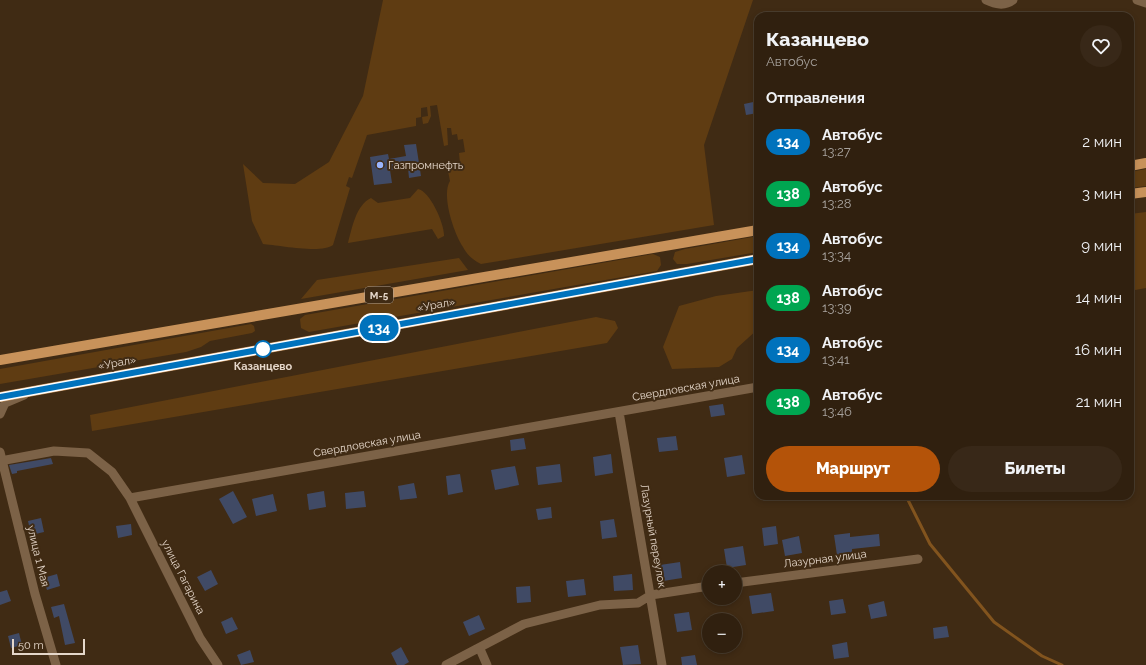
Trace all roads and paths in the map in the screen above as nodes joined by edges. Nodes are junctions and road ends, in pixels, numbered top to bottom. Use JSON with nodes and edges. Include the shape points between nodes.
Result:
{"nodes":[{"id":1,"x":986,"y":0,"type":"edge"},
{"id":2,"x":1013,"y":0,"type":"edge"},
{"id":3,"x":1137,"y":0,"type":"edge"},
{"id":4,"x":1146,"y":2,"type":"edge"},
{"id":5,"x":1146,"y":163,"type":"edge"},
{"id":6,"x":1134,"y":165,"type":"edge"},
{"id":7,"x":1146,"y":192,"type":"edge"},
{"id":8,"x":1134,"y":194,"type":"edge"},
{"id":9,"x":754,"y":231,"type":"edge"},
{"id":10,"x":754,"y":260,"type":"edge"},
{"id":11,"x":0,"y":360,"type":"edge"},
{"id":12,"x":754,"y":388,"type":"edge"},
{"id":13,"x":30,"y":392,"type":"junction"},
{"id":14,"x":0,"y":397,"type":"edge"},
{"id":15,"x":619,"y":412,"type":"junction"},
{"id":16,"x":0,"y":414,"type":"edge"},
{"id":17,"x":0,"y":458,"type":"edge"},
{"id":18,"x":130,"y":498,"type":"junction"},
{"id":19,"x":918,"y":559,"type":"dead end"},
{"id":20,"x":742,"y":582,"type":"edge"},
{"id":21,"x":702,"y":587,"type":"edge"},
{"id":22,"x":651,"y":595,"type":"junction"},
{"id":23,"x":480,"y":648,"type":"junction"},
{"id":24,"x":56,"y":665,"type":"edge"},
{"id":25,"x":218,"y":665,"type":"edge"},
{"id":26,"x":446,"y":665,"type":"edge"},
{"id":27,"x":487,"y":665,"type":"edge"},
{"id":28,"x":662,"y":665,"type":"edge"}],
"edges":[{"from":1,"to":2,"type":"street","via":[[1008,4]]},
{"from":3,"to":4,"type":"street"},
{"from":5,"to":6,"type":"main road"},
{"from":7,"to":8,"type":"main road"},
{"from":9,"to":11,"type":"main road","name":"«Урал»","number":"М-5"},
{"from":10,"to":13,"type":"main road","name":"«Урал»"},
{"from":12,"to":15,"type":"street","name":"Свердловская улица"},
{"from":13,"to":14,"type":"main road","name":"«Урал»"},
{"from":13,"to":16,"type":"street","via":[[5,403]]},
{"from":15,"to":18,"type":"street","name":"Свердловская улица"},
{"from":15,"to":22,"type":"street","name":"Лазурный переулок"},
{"from":17,"to":18,"type":"street","via":[[54,451],[88,453],[112,472]]},
{"from":17,"to":24,"type":"street","name":"улица 1 Мая"},
{"from":18,"to":25,"type":"street","name":"улица Гагарина","via":[[200,638]]},
{"from":19,"to":20,"type":"street","name":"Лазурная улица"},
{"from":21,"to":22,"type":"street"},
{"from":22,"to":23,"type":"street","via":[[638,603],[600,605],[524,624]]},
{"from":22,"to":28,"type":"street","name":"Лазурный переулок"},
{"from":23,"to":26,"type":"street"},
{"from":23,"to":27,"type":"street"}]}
